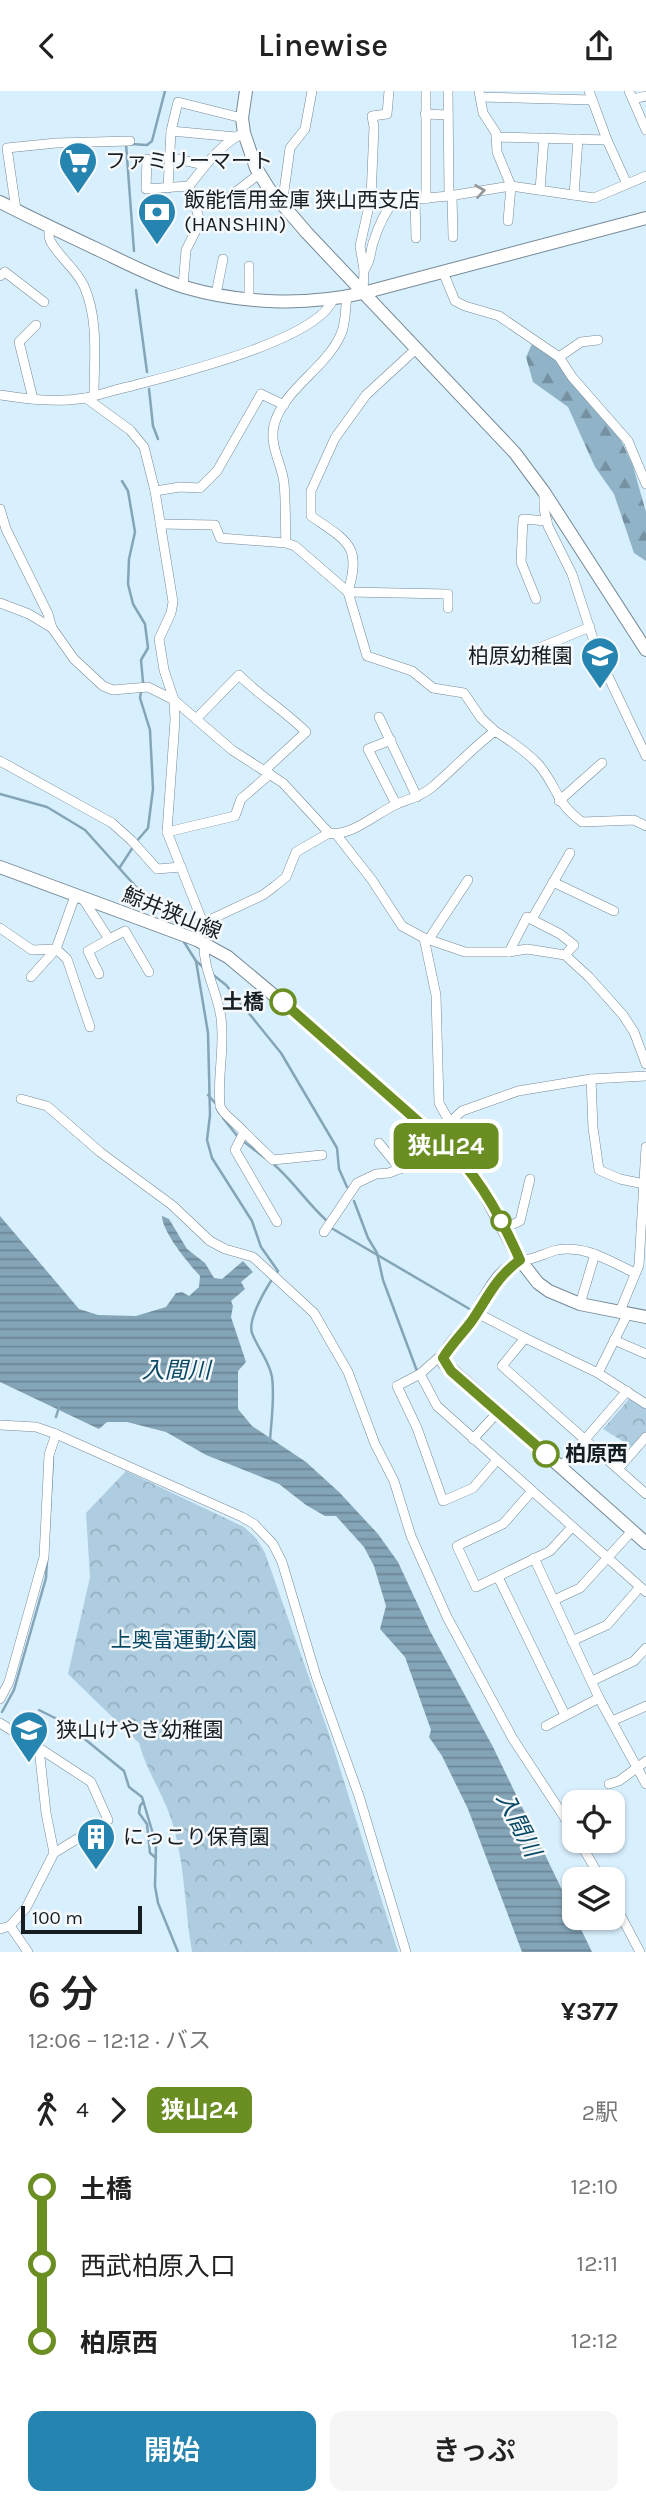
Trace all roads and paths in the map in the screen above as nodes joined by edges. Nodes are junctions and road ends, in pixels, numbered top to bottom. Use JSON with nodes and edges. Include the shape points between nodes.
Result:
{"nodes":[{"id":1,"x":246,"y":91,"type":"edge"},
{"id":2,"x":312,"y":91,"type":"edge"},
{"id":3,"x":389,"y":91,"type":"edge"},
{"id":4,"x":426,"y":91,"type":"edge"},
{"id":5,"x":448,"y":91,"type":"edge"},
{"id":6,"x":480,"y":94,"type":"edge"},
{"id":7,"x":590,"y":95,"type":"edge"},
{"id":8,"x":631,"y":95,"type":"edge"},
{"id":9,"x":646,"y":96,"type":"edge"},
{"id":10,"x":425,"y":114,"type":"junction"},
{"id":11,"x":448,"y":115,"type":"junction"},
{"id":12,"x":242,"y":118,"type":"junction"},
{"id":13,"x":646,"y":130,"type":"edge"},
{"id":14,"x":171,"y":131,"type":"junction"},
{"id":15,"x":240,"y":135,"type":"junction"},
{"id":16,"x":496,"y":137,"type":"junction"},
{"id":17,"x":544,"y":138,"type":"junction"},
{"id":18,"x":578,"y":139,"type":"junction"},
{"id":19,"x":607,"y":140,"type":"junction"},
{"id":20,"x":130,"y":141,"type":"dead end"},
{"id":21,"x":168,"y":157,"type":"junction"},
{"id":22,"x":147,"y":159,"type":"dead end"},
{"id":23,"x":205,"y":165,"type":"junction"},
{"id":24,"x":259,"y":174,"type":"junction"},
{"id":25,"x":646,"y":176,"type":"edge"},
{"id":26,"x":627,"y":184,"type":"junction"},
{"id":27,"x":189,"y":186,"type":"junction"},
{"id":28,"x":511,"y":186,"type":"junction"},
{"id":29,"x":168,"y":188,"type":"junction"},
{"id":30,"x":540,"y":190,"type":"junction"},
{"id":31,"x":574,"y":195,"type":"junction"},
{"id":32,"x":451,"y":196,"type":"junction"},
{"id":33,"x":426,"y":199,"type":"junction"},
{"id":34,"x":415,"y":200,"type":"junction"},
{"id":35,"x":224,"y":201,"type":"dead end"},
{"id":36,"x":0,"y":202,"type":"edge"},
{"id":37,"x":282,"y":206,"type":"junction"},
{"id":38,"x":16,"y":210,"type":"junction"},
{"id":39,"x":646,"y":218,"type":"edge"},
{"id":40,"x":508,"y":221,"type":"dead end"},
{"id":41,"x":49,"y":226,"type":"junction"},
{"id":42,"x":453,"y":237,"type":"dead end"},
{"id":43,"x":416,"y":238,"type":"dead end"},
{"id":44,"x":223,"y":259,"type":"dead end"},
{"id":45,"x":249,"y":266,"type":"dead end"},
{"id":46,"x":364,"y":269,"type":"junction"},
{"id":47,"x":443,"y":272,"type":"junction"},
{"id":48,"x":0,"y":276,"type":"edge"},
{"id":49,"x":183,"y":286,"type":"junction"},
{"id":50,"x":363,"y":293,"type":"junction"},
{"id":51,"x":216,"y":294,"type":"junction"},
{"id":52,"x":347,"y":297,"type":"junction"},
{"id":53,"x":248,"y":299,"type":"junction"},
{"id":54,"x":333,"y":299,"type":"junction"},
{"id":55,"x":44,"y":302,"type":"dead end"},
{"id":56,"x":36,"y":325,"type":"dead end"},
{"id":57,"x":598,"y":340,"type":"dead end"},
{"id":58,"x":416,"y":349,"type":"junction"},
{"id":59,"x":559,"y":356,"type":"junction"},
{"id":60,"x":0,"y":395,"type":"edge"},
{"id":61,"x":90,"y":396,"type":"junction"},
{"id":62,"x":33,"y":399,"type":"junction"},
{"id":63,"x":284,"y":405,"type":"junction"},
{"id":64,"x":646,"y":484,"type":"edge"},
{"id":65,"x":155,"y":491,"type":"junction"},
{"id":66,"x":544,"y":492,"type":"junction"},
{"id":67,"x":0,"y":509,"type":"edge"},
{"id":68,"x":547,"y":520,"type":"junction"},
{"id":69,"x":160,"y":524,"type":"junction"},
{"id":70,"x":286,"y":543,"type":"junction"},
{"id":71,"x":348,"y":592,"type":"junction"},
{"id":72,"x":536,"y":599,"type":"dead end"},
{"id":73,"x":0,"y":603,"type":"edge"},
{"id":74,"x":449,"y":608,"type":"dead end"},
{"id":75,"x":590,"y":627,"type":"junction"},
{"id":76,"x":52,"y":628,"type":"junction"},
{"id":77,"x":538,"y":649,"type":"dead end"},
{"id":78,"x":646,"y":650,"type":"edge"},
{"id":79,"x":174,"y":700,"type":"junction"},
{"id":80,"x":379,"y":717,"type":"dead end"},
{"id":81,"x":196,"y":719,"type":"junction"},
{"id":82,"x":495,"y":731,"type":"junction"},
{"id":83,"x":391,"y":740,"type":"junction"},
{"id":84,"x":646,"y":756,"type":"edge"},
{"id":85,"x":0,"y":761,"type":"edge"},
{"id":86,"x":602,"y":762,"type":"dead end"},
{"id":87,"x":267,"y":772,"type":"junction"},
{"id":88,"x":417,"y":797,"type":"junction"},
{"id":89,"x":559,"y":801,"type":"junction"},
{"id":90,"x":396,"y":804,"type":"junction"},
{"id":91,"x":646,"y":826,"type":"edge"},
{"id":92,"x":167,"y":832,"type":"junction"},
{"id":93,"x":332,"y":834,"type":"junction"},
{"id":94,"x":570,"y":853,"type":"dead end"},
{"id":95,"x":0,"y":867,"type":"edge"},
{"id":96,"x":181,"y":867,"type":"junction"},
{"id":97,"x":468,"y":880,"type":"dead end"},
{"id":98,"x":553,"y":882,"type":"junction"},
{"id":99,"x":79,"y":897,"type":"junction"},
{"id":100,"x":614,"y":911,"type":"dead end"},
{"id":101,"x":532,"y":919,"type":"junction"},
{"id":102,"x":203,"y":923,"type":"junction"},
{"id":103,"x":0,"y":928,"type":"edge"},
{"id":104,"x":426,"y":938,"type":"junction"},
{"id":105,"x":109,"y":939,"type":"junction"},
{"id":106,"x":201,"y":942,"type":"junction"},
{"id":107,"x":56,"y":949,"type":"junction"},
{"id":108,"x":509,"y":952,"type":"junction"},
{"id":109,"x":565,"y":955,"type":"junction"},
{"id":110,"x":149,"y":972,"type":"dead end"},
{"id":111,"x":99,"y":974,"type":"dead end"},
{"id":112,"x":31,"y":977,"type":"dead end"},
{"id":113,"x":90,"y":1027,"type":"dead end"},
{"id":114,"x":646,"y":1064,"type":"edge"},
{"id":115,"x":646,"y":1076,"type":"edge"},
{"id":116,"x":591,"y":1079,"type":"junction"},
{"id":117,"x":21,"y":1099,"type":"dead end"},
{"id":118,"x":449,"y":1121,"type":"junction"},
{"id":119,"x":244,"y":1132,"type":"junction"},
{"id":120,"x":437,"y":1138,"type":"junction"},
{"id":121,"x":379,"y":1143,"type":"dead end"},
{"id":122,"x":646,"y":1147,"type":"edge"},
{"id":123,"x":322,"y":1155,"type":"dead end"},
{"id":124,"x":400,"y":1168,"type":"junction"},
{"id":125,"x":530,"y":1179,"type":"dead end"},
{"id":126,"x":643,"y":1184,"type":"junction"},
{"id":127,"x":277,"y":1222,"type":"dead end"},
{"id":128,"x":505,"y":1228,"type":"junction"},
{"id":129,"x":324,"y":1233,"type":"dead end"},
{"id":130,"x":595,"y":1254,"type":"junction"},
{"id":131,"x":520,"y":1260,"type":"junction"},
{"id":132,"x":640,"y":1266,"type":"edge"},
{"id":133,"x":580,"y":1304,"type":"junction"},
{"id":134,"x":624,"y":1312,"type":"junction"},
{"id":135,"x":477,"y":1313,"type":"junction"},
{"id":136,"x":646,"y":1317,"type":"edge"},
{"id":137,"x":525,"y":1338,"type":"junction"},
{"id":138,"x":614,"y":1340,"type":"junction"},
{"id":139,"x":646,"y":1354,"type":"edge"},
{"id":140,"x":443,"y":1358,"type":"junction"},
{"id":141,"x":598,"y":1373,"type":"junction"},
{"id":142,"x":420,"y":1374,"type":"junction"},
{"id":143,"x":627,"y":1391,"type":"junction"},
{"id":144,"x":646,"y":1404,"type":"edge"},
{"id":145,"x":498,"y":1412,"type":"junction"},
{"id":146,"x":0,"y":1425,"type":"edge"},
{"id":147,"x":56,"y":1434,"type":"junction"},
{"id":148,"x":646,"y":1437,"type":"edge"},
{"id":149,"x":474,"y":1439,"type":"junction"},
{"id":150,"x":585,"y":1439,"type":"junction"},
{"id":151,"x":497,"y":1460,"type":"junction"},
{"id":152,"x":561,"y":1467,"type":"junction"},
{"id":153,"x":618,"y":1469,"type":"junction"},
{"id":154,"x":532,"y":1491,"type":"junction"},
{"id":155,"x":646,"y":1494,"type":"edge"},
{"id":156,"x":572,"y":1527,"type":"junction"},
{"id":157,"x":632,"y":1531,"type":"junction"},
{"id":158,"x":646,"y":1543,"type":"edge"},
{"id":159,"x":534,"y":1558,"type":"junction"},
{"id":160,"x":607,"y":1558,"type":"junction"},
{"id":161,"x":498,"y":1577,"type":"junction"},
{"id":162,"x":643,"y":1590,"type":"edge"},
{"id":163,"x":554,"y":1600,"type":"junction"},
{"id":164,"x":572,"y":1641,"type":"junction"},
{"id":165,"x":646,"y":1648,"type":"edge"},
{"id":166,"x":592,"y":1681,"type":"junction"},
{"id":167,"x":599,"y":1697,"type":"junction"},
{"id":168,"x":0,"y":1699,"type":"edge"},
{"id":169,"x":646,"y":1706,"type":"edge"},
{"id":170,"x":565,"y":1715,"type":"junction"},
{"id":171,"x":612,"y":1721,"type":"junction"},
{"id":172,"x":0,"y":1723,"type":"edge"},
{"id":173,"x":547,"y":1726,"type":"dead end"},
{"id":174,"x":39,"y":1748,"type":"junction"},
{"id":175,"x":646,"y":1761,"type":"edge"},
{"id":176,"x":636,"y":1769,"type":"junction"},
{"id":177,"x":609,"y":1784,"type":"dead end"},
{"id":178,"x":646,"y":1784,"type":"edge"},
{"id":179,"x":562,"y":1814,"type":"edge"},
{"id":180,"x":54,"y":1853,"type":"junction"},
{"id":181,"x":625,"y":1925,"type":"edge"},
{"id":182,"x":5,"y":1928,"type":"edge"},
{"id":183,"x":28,"y":1952,"type":"edge"},
{"id":184,"x":405,"y":1952,"type":"edge"},
{"id":185,"x":639,"y":1952,"type":"edge"}],
"edges":[{"from":1,"to":12,"type":"street"},
{"from":2,"to":37,"type":"street","via":[[305,129],[290,148]]},
{"from":3,"to":46,"type":"street","via":[[387,114],[372,116],[371,197],[360,246]]},
{"from":4,"to":10,"type":"street"},
{"from":5,"to":11,"type":"street"},
{"from":6,"to":7,"type":"street"},
{"from":6,"to":16,"type":"street","via":[[483,113]]},
{"from":7,"to":19,"type":"street"},
{"from":8,"to":9,"type":"street"},
{"from":8,"to":13,"type":"street"},
{"from":10,"to":11,"type":"street"},
{"from":10,"to":33,"type":"street"},
{"from":11,"to":32,"type":"street"},
{"from":12,"to":14,"type":"street","via":[[178,102]]},
{"from":12,"to":15,"type":"street"},
{"from":14,"to":15,"type":"street"},
{"from":14,"to":21,"type":"street"},
{"from":15,"to":23,"type":"street"},
{"from":15,"to":24,"type":"street"},
{"from":16,"to":17,"type":"street"},
{"from":16,"to":28,"type":"street"},
{"from":17,"to":18,"type":"street"},
{"from":17,"to":30,"type":"street"},
{"from":18,"to":19,"type":"street"},
{"from":18,"to":31,"type":"street"},
{"from":19,"to":26,"type":"street"},
{"from":20,"to":38,"type":"street","via":[[7,148]]},
{"from":21,"to":23,"type":"street"},
{"from":21,"to":29,"type":"street"},
{"from":22,"to":29,"type":"street","via":[[146,189]]},
{"from":23,"to":27,"type":"street"},
{"from":24,"to":35,"type":"street"},
{"from":24,"to":37,"type":"street"},
{"from":25,"to":26,"type":"street"},
{"from":26,"to":31,"type":"street","via":[[594,198]]},
{"from":27,"to":29,"type":"street"},
{"from":27,"to":49,"type":"street","via":[[199,218],[186,250]]},
{"from":28,"to":30,"type":"street"},
{"from":32,"to":28,"type":"street","one_way":true},
{"from":28,"to":40,"type":"street"},
{"from":30,"to":31,"type":"street"},
{"from":32,"to":33,"type":"street"},
{"from":32,"to":42,"type":"street"},
{"from":33,"to":34,"type":"street"},
{"from":34,"to":43,"type":"street"},
{"from":34,"to":46,"type":"street","via":[[394,201],[385,213]]},
{"from":36,"to":38,"type":"street"},
{"from":37,"to":50,"type":"street"},
{"from":38,"to":41,"type":"street"},
{"from":39,"to":47,"type":"street"},
{"from":41,"to":49,"type":"street"},
{"from":41,"to":61,"type":"street","via":[[49,240],[74,269],[92,310]]},
{"from":44,"to":51,"type":"street"},
{"from":45,"to":53,"type":"street"},
{"from":46,"to":50,"type":"street"},
{"from":47,"to":50,"type":"street"},
{"from":47,"to":59,"type":"street","via":[[455,300],[499,316]]},
{"from":48,"to":55,"type":"street","via":[[5,272]]},
{"from":49,"to":51,"type":"street"},
{"from":50,"to":52,"type":"street"},
{"from":50,"to":58,"type":"street"},
{"from":51,"to":53,"type":"street"},
{"from":52,"to":54,"type":"street"},
{"from":52,"to":63,"type":"street","via":[[340,337]]},
{"from":53,"to":54,"type":"street"},
{"from":54,"to":61,"type":"street","via":[[327,312],[252,351]]},
{"from":56,"to":62,"type":"street","via":[[19,342]]},
{"from":57,"to":59,"type":"street","via":[[581,342]]},
{"from":58,"to":66,"type":"street","via":[[501,437]]},
{"from":58,"to":71,"type":"street","via":[[366,395],[335,438],[311,492],[311,516],[344,538],[353,556],[355,569]]},
{"from":59,"to":64,"type":"street","via":[[628,441]]},
{"from":60,"to":62,"type":"street"},
{"from":61,"to":62,"type":"street"},
{"from":61,"to":65,"type":"street","via":[[144,447]]},
{"from":63,"to":65,"type":"street","via":[[261,394],[217,471],[200,488]]},
{"from":63,"to":70,"type":"street","via":[[273,435],[284,481]]},
{"from":65,"to":69,"type":"street"},
{"from":66,"to":68,"type":"street"},
{"from":66,"to":78,"type":"street"},
{"from":67,"to":76,"type":"street"},
{"from":68,"to":72,"type":"street","via":[[523,519],[521,562]]},
{"from":68,"to":75,"type":"street"},
{"from":69,"to":70,"type":"street","via":[[215,525],[220,538]]},
{"from":69,"to":79,"type":"street","via":[[173,602],[159,639]]},
{"from":70,"to":71,"type":"street"},
{"from":71,"to":74,"type":"street","via":[[448,594]]},
{"from":71,"to":82,"type":"street","via":[[366,656],[412,671],[433,688],[464,694]]},
{"from":73,"to":76,"type":"street"},
{"from":75,"to":77,"type":"street"},
{"from":75,"to":84,"type":"street","via":[[599,657]]},
{"from":76,"to":79,"type":"street","via":[[74,659],[103,686],[113,690],[149,687]]},
{"from":79,"to":81,"type":"street"},
{"from":79,"to":92,"type":"street"},
{"from":80,"to":83,"type":"street"},
{"from":81,"to":87,"type":"street"},
{"from":81,"to":87,"type":"street","via":[[239,675],[306,732]]},
{"from":82,"to":88,"type":"street"},
{"from":82,"to":89,"type":"street","via":[[538,764]]},
{"from":83,"to":88,"type":"street"},
{"from":83,"to":90,"type":"street","via":[[368,749]]},
{"from":85,"to":96,"type":"street","via":[[112,823],[157,869]]},
{"from":86,"to":89,"type":"street"},
{"from":87,"to":92,"type":"street","via":[[242,799],[236,816]]},
{"from":87,"to":93,"type":"street"},
{"from":88,"to":90,"type":"street"},
{"from":89,"to":91,"type":"street","via":[[582,821],[634,820]]},
{"from":90,"to":93,"type":"street"},
{"from":92,"to":96,"type":"street"},
{"from":93,"to":102,"type":"street","via":[[296,852],[286,877],[275,887]]},
{"from":93,"to":104,"type":"street","via":[[372,880],[402,926]]},
{"from":94,"to":98,"type":"street"},
{"from":95,"to":99,"type":"street","name":"鯨井狭山線"},
{"from":96,"to":102,"type":"street"},
{"from":97,"to":104,"type":"street"},
{"from":98,"to":100,"type":"street"},
{"from":98,"to":101,"type":"street"},
{"from":99,"to":105,"type":"street"},
{"from":99,"to":106,"type":"street","name":"鯨井狭山線"},
{"from":99,"to":107,"type":"street"},
{"from":101,"to":108,"type":"street","via":[[527,917]]},
{"from":101,"to":109,"type":"street","via":[[574,945]]},
{"from":102,"to":106,"type":"street"},
{"from":103,"to":107,"type":"street","via":[[32,950]]},
{"from":104,"to":108,"type":"street","via":[[465,953]]},
{"from":104,"to":118,"type":"street","via":[[436,995],[439,1103]]},
{"from":105,"to":110,"type":"street","via":[[125,931]]},
{"from":105,"to":111,"type":"street","via":[[88,951]]},
{"from":106,"to":119,"type":"street","via":[[221,1017],[221,1111]]},
{"from":106,"to":120,"type":"street","name":"鯨井狭山線","via":[[257,979]]},
{"from":107,"to":112,"type":"street"},
{"from":107,"to":113,"type":"street","via":[[67,959]]},
{"from":108,"to":109,"type":"street","via":[[527,949]]},
{"from":109,"to":114,"type":"street","via":[[623,1015]]},
{"from":115,"to":116,"type":"street"},
{"from":116,"to":118,"type":"street","via":[[518,1091],[462,1111]]},
{"from":116,"to":126,"type":"street","via":[[599,1170]]},
{"from":117,"to":179,"type":"street","via":[[47,1106],[210,1241],[253,1257],[314,1313],[343,1363],[447,1617],[513,1739]]},
{"from":118,"to":120,"type":"street"},
{"from":119,"to":123,"type":"street","via":[[273,1160]]},
{"from":119,"to":127,"type":"street","via":[[235,1150]]},
{"from":120,"to":124,"type":"street","via":[[416,1161]]},
{"from":120,"to":128,"type":"street","name":"鯨井狭山線","via":[[468,1169]]},
{"from":121,"to":124,"type":"street"},
{"from":122,"to":126,"type":"street"},
{"from":124,"to":129,"type":"street","via":[[357,1183]]},
{"from":125,"to":128,"type":"street","via":[[520,1221]]},
{"from":126,"to":132,"type":"street"},
{"from":128,"to":131,"type":"street","name":"鯨井狭山線"},
{"from":130,"to":131,"type":"street","via":[[571,1248]]},
{"from":130,"to":132,"type":"street"},
{"from":130,"to":133,"type":"street"},
{"from":131,"to":133,"type":"street","name":"鯨井狭山線","via":[[548,1291]]},
{"from":131,"to":135,"type":"street","via":[[499,1277]]},
{"from":132,"to":134,"type":"street"},
{"from":133,"to":134,"type":"street","name":"鯨井狭山線"},
{"from":134,"to":136,"type":"street","name":"鯨井狭山線"},
{"from":134,"to":138,"type":"street"},
{"from":135,"to":137,"type":"street"},
{"from":135,"to":140,"type":"street"},
{"from":137,"to":141,"type":"street"},
{"from":137,"to":150,"type":"street","via":[[502,1366]]},
{"from":138,"to":139,"type":"street"},
{"from":138,"to":141,"type":"street"},
{"from":140,"to":142,"type":"street"},
{"from":140,"to":145,"type":"street","via":[[451,1371]]},
{"from":141,"to":143,"type":"street"},
{"from":142,"to":149,"type":"street","via":[[437,1406]]},
{"from":142,"to":151,"type":"street","via":[[397,1386],[443,1501],[473,1488]]},
{"from":143,"to":144,"type":"street"},
{"from":143,"to":150,"type":"street"},
{"from":145,"to":149,"type":"street"},
{"from":145,"to":152,"type":"street"},
{"from":146,"to":147,"type":"street","via":[[36,1427]]},
{"from":147,"to":168,"type":"street","via":[[49,1455],[44,1557],[9,1682]]},
{"from":147,"to":184,"type":"street","via":[[242,1517],[272,1544],[282,1562],[359,1796]]},
{"from":148,"to":153,"type":"street"},
{"from":149,"to":151,"type":"street"},
{"from":150,"to":152,"type":"street"},
{"from":150,"to":153,"type":"street"},
{"from":151,"to":154,"type":"street"},
{"from":152,"to":157,"type":"street"},
{"from":153,"to":155,"type":"street"},
{"from":154,"to":156,"type":"street"},
{"from":154,"to":161,"type":"street","via":[[503,1524],[457,1546],[476,1587]]},
{"from":156,"to":159,"type":"street","via":[[550,1551]]},
{"from":156,"to":160,"type":"street"},
{"from":157,"to":158,"type":"street"},
{"from":157,"to":160,"type":"street"},
{"from":159,"to":161,"type":"street"},
{"from":159,"to":163,"type":"street"},
{"from":160,"to":162,"type":"street"},
{"from":160,"to":163,"type":"street","via":[[580,1588]]},
{"from":161,"to":170,"type":"street"},
{"from":162,"to":164,"type":"street","via":[[607,1625]]},
{"from":163,"to":164,"type":"street"},
{"from":164,"to":166,"type":"street"},
{"from":165,"to":166,"type":"street","via":[[634,1661]]},
{"from":166,"to":167,"type":"street"},
{"from":167,"to":170,"type":"street"},
{"from":167,"to":171,"type":"street"},
{"from":169,"to":171,"type":"street"},
{"from":170,"to":173,"type":"street"},
{"from":171,"to":176,"type":"street"},
{"from":172,"to":174,"type":"street"},
{"from":174,"to":180,"type":"street"},
{"from":174,"to":180,"type":"street","via":[[90,1782],[108,1820]]},
{"from":175,"to":176,"type":"street"},
{"from":176,"to":177,"type":"street"},
{"from":176,"to":178,"type":"street"},
{"from":180,"to":182,"type":"street","via":[[26,1907]]},
{"from":181,"to":185,"type":"street"},
{"from":182,"to":183,"type":"street"}]}
